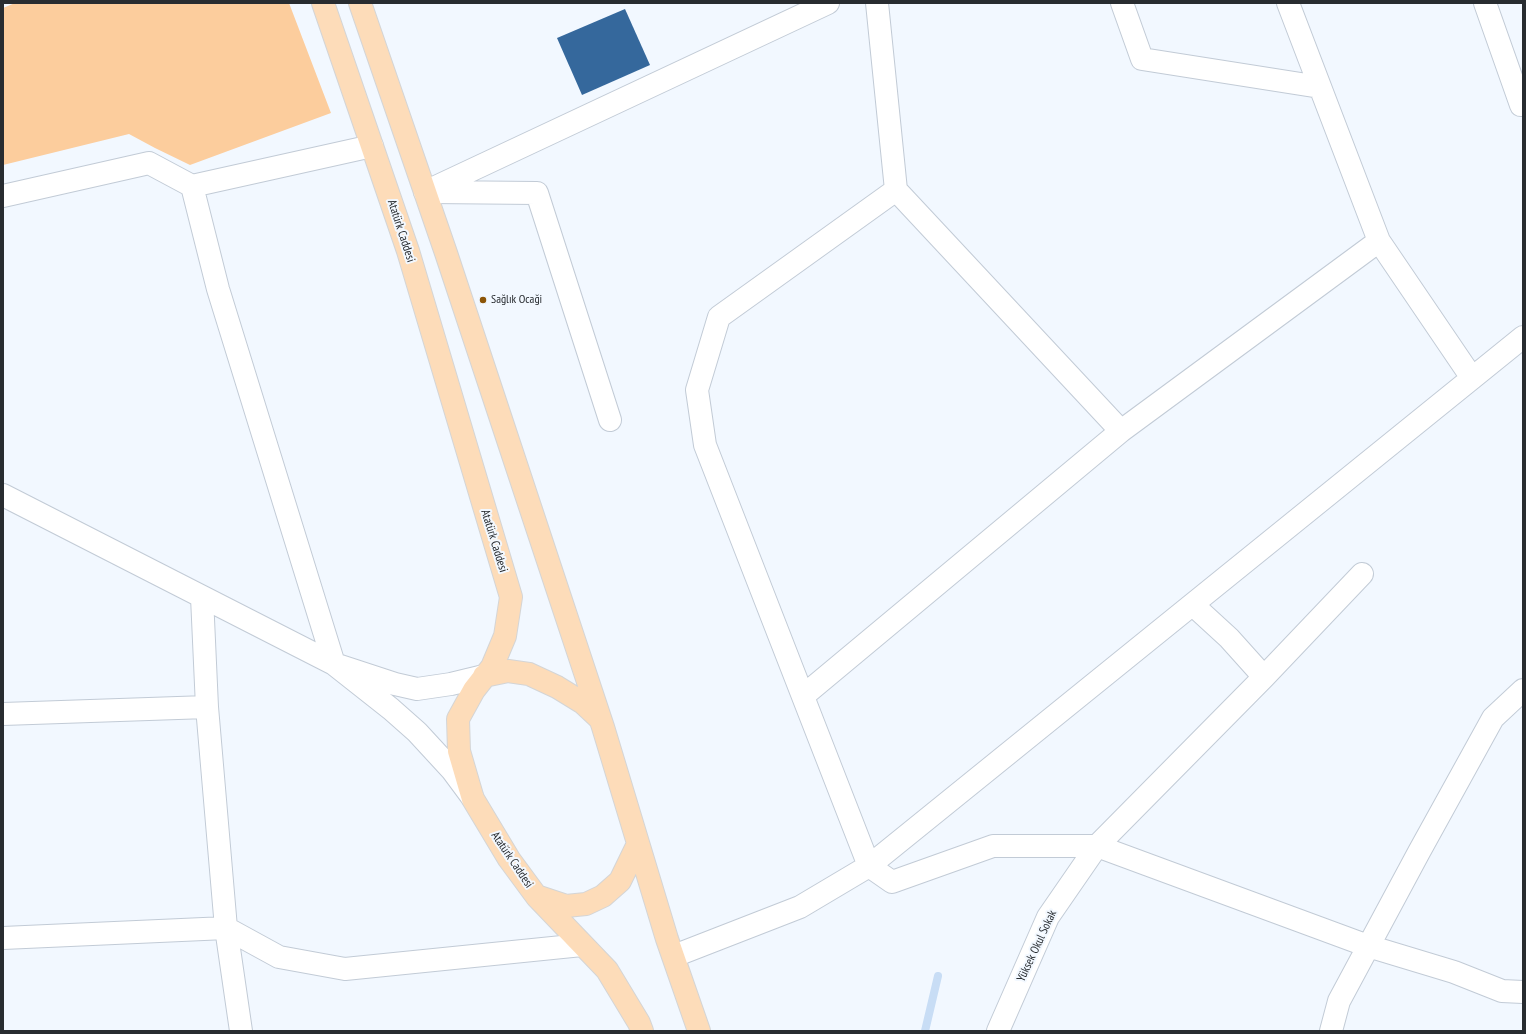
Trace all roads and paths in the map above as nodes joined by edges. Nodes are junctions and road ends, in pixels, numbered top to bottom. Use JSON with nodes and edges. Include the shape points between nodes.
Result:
{"nodes":[{"id":1,"x":323,"y":3,"type":"edge"},
{"id":2,"x":360,"y":3,"type":"edge"},
{"id":3,"x":828,"y":3,"type":"edge"},
{"id":4,"x":877,"y":3,"type":"edge"},
{"id":5,"x":1122,"y":3,"type":"edge"},
{"id":6,"x":1288,"y":3,"type":"edge"},
{"id":7,"x":1485,"y":3,"type":"edge"},
{"id":8,"x":1320,"y":87,"type":"junction"},
{"id":9,"x":1523,"y":105,"type":"edge"},
{"id":10,"x":372,"y":146,"type":"junction"},
{"id":11,"x":192,"y":186,"type":"junction"},
{"id":12,"x":896,"y":190,"type":"junction"},
{"id":13,"x":425,"y":192,"type":"junction"},
{"id":14,"x":3,"y":196,"type":"edge"},
{"id":15,"x":1379,"y":241,"type":"junction"},
{"id":16,"x":1523,"y":337,"type":"edge"},
{"id":17,"x":1472,"y":378,"type":"junction"},
{"id":18,"x":610,"y":420,"type":"dead end"},
{"id":19,"x":1120,"y":431,"type":"junction"},
{"id":20,"x":3,"y":495,"type":"edge"},
{"id":21,"x":1362,"y":574,"type":"dead end"},
{"id":22,"x":202,"y":597,"type":"junction"},
{"id":23,"x":1193,"y":605,"type":"junction"},
{"id":24,"x":334,"y":664,"type":"junction"},
{"id":25,"x":484,"y":676,"type":"junction"},
{"id":26,"x":1264,"y":677,"type":"junction"},
{"id":27,"x":1523,"y":690,"type":"edge"},
{"id":28,"x":803,"y":696,"type":"junction"},
{"id":29,"x":207,"y":707,"type":"junction"},
{"id":30,"x":3,"y":714,"type":"edge"},
{"id":31,"x":600,"y":719,"type":"junction"},
{"id":32,"x":473,"y":799,"type":"junction"},
{"id":33,"x":638,"y":844,"type":"junction"},
{"id":34,"x":1097,"y":846,"type":"junction"},
{"id":35,"x":869,"y":866,"type":"junction"},
{"id":36,"x":538,"y":897,"type":"junction"},
{"id":37,"x":226,"y":928,"type":"junction"},
{"id":38,"x":3,"y":938,"type":"edge"},
{"id":39,"x":582,"y":945,"type":"junction"},
{"id":40,"x":1368,"y":946,"type":"junction"},
{"id":41,"x":674,"y":956,"type":"junction"},
{"id":42,"x":1523,"y":992,"type":"edge"},
{"id":43,"x":241,"y":1031,"type":"edge"},
{"id":44,"x":642,"y":1031,"type":"edge"},
{"id":45,"x":699,"y":1031,"type":"edge"},
{"id":46,"x":998,"y":1031,"type":"edge"},
{"id":47,"x":1331,"y":1031,"type":"edge"}],
"edges":[{"from":1,"to":10,"type":"main road","name":"Atatürk Caddesi"},
{"from":2,"to":13,"type":"main road"},
{"from":3,"to":13,"type":"street"},
{"from":4,"to":12,"type":"street"},
{"from":5,"to":8,"type":"street","via":[[1142,59]]},
{"from":6,"to":8,"type":"street"},
{"from":7,"to":9,"type":"street"},
{"from":8,"to":15,"type":"street"},
{"from":10,"to":11,"type":"street"},
{"from":10,"to":25,"type":"main road","name":"Atatürk Caddesi","via":[[408,251],[511,597],[505,636],[492,667]]},
{"from":11,"to":14,"type":"street","via":[[149,163]]},
{"from":11,"to":24,"type":"street","via":[[218,289]]},
{"from":12,"to":19,"type":"street"},
{"from":12,"to":28,"type":"street","via":[[719,317],[697,390],[705,445]]},
{"from":13,"to":18,"type":"street","via":[[537,193]]},
{"from":13,"to":31,"type":"main road"},
{"from":15,"to":17,"type":"street"},
{"from":15,"to":19,"type":"street"},
{"from":16,"to":17,"type":"street"},
{"from":17,"to":23,"type":"street"},
{"from":19,"to":28,"type":"street"},
{"from":20,"to":22,"type":"street"},
{"from":21,"to":26,"type":"street","name":"Yüksek Okul Sokak"},
{"from":22,"to":24,"type":"street"},
{"from":22,"to":29,"type":"street"},
{"from":23,"to":26,"type":"street"},
{"from":23,"to":35,"type":"street"},
{"from":24,"to":25,"type":"street","via":[[417,689]]},
{"from":24,"to":32,"type":"street","via":[[417,732],[452,770]]},
{"from":25,"to":31,"type":"main road","via":[[508,671],[529,674],[557,687],[582,703]]},
{"from":25,"to":32,"type":"main road","name":"Atatürk Caddesi","via":[[458,719],[459,751]]},
{"from":26,"to":34,"type":"street","name":"Yüksek Okul Sokak"},
{"from":27,"to":40,"type":"street","via":[[1493,718]]},
{"from":28,"to":35,"type":"street"},
{"from":29,"to":30,"type":"street"},
{"from":29,"to":37,"type":"street"},
{"from":31,"to":33,"type":"main road"},
{"from":32,"to":36,"type":"main road","name":"Atatürk Caddesi","via":[[509,858]]},
{"from":33,"to":36,"type":"main road","via":[[620,881],[603,896],[586,904],[566,906]]},
{"from":33,"to":41,"type":"main road"},
{"from":34,"to":35,"type":"street","via":[[993,846],[892,882]]},
{"from":34,"to":40,"type":"street"},
{"from":34,"to":46,"type":"street","name":"Yüksek Okul Sokak","via":[[1048,917]]},
{"from":35,"to":41,"type":"street","via":[[800,907]]},
{"from":36,"to":39,"type":"main road","name":"Atatürk Caddesi"},
{"from":37,"to":38,"type":"street"},
{"from":37,"to":39,"type":"street","via":[[279,957],[345,969]]},
{"from":37,"to":43,"type":"street"},
{"from":39,"to":44,"type":"main road","name":"Atatürk Caddesi","via":[[607,970]]},
{"from":40,"to":42,"type":"street","via":[[1454,972],[1502,991]]},
{"from":40,"to":47,"type":"street","via":[[1339,1001]]},
{"from":41,"to":45,"type":"main road"}]}
